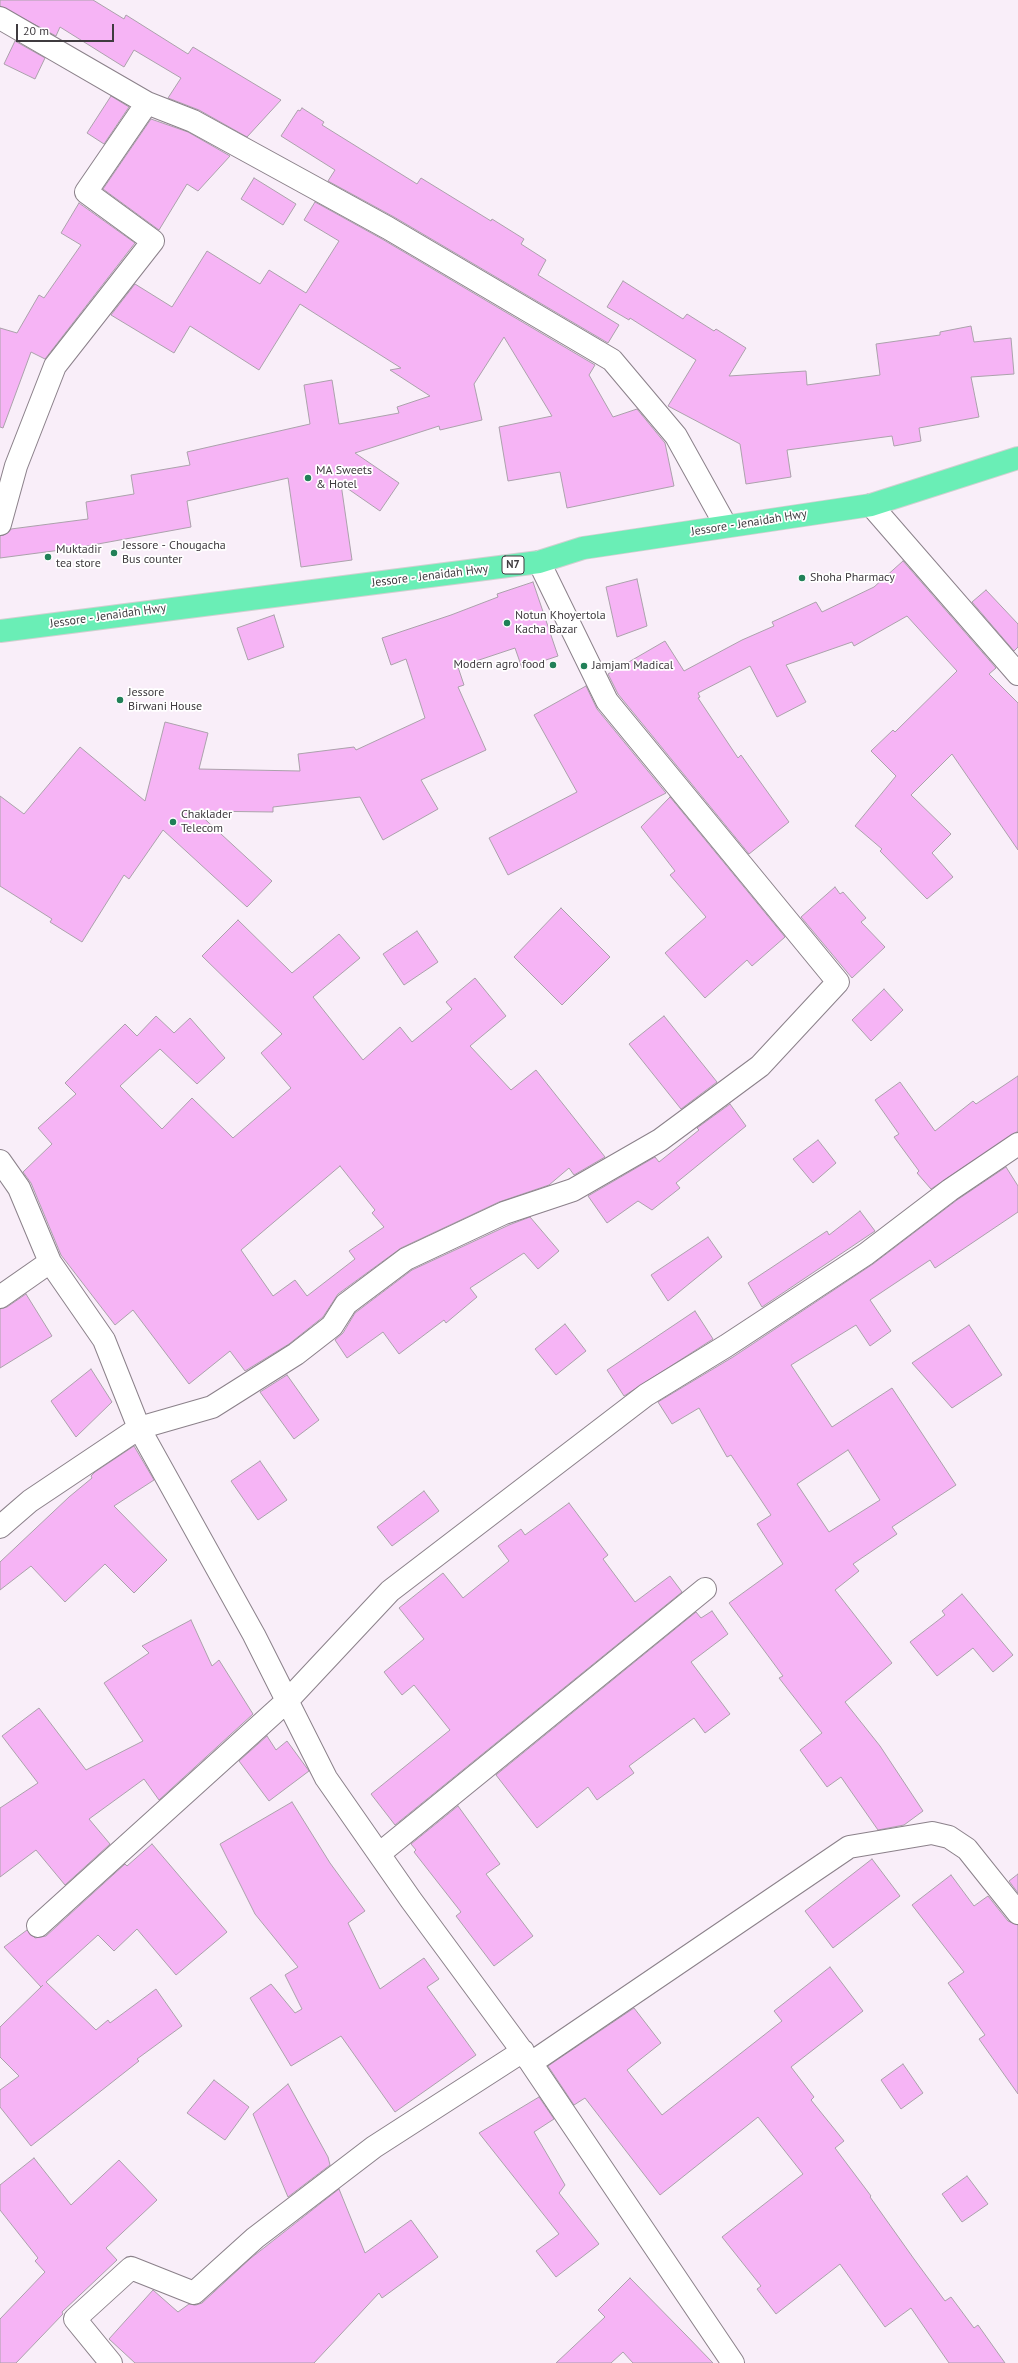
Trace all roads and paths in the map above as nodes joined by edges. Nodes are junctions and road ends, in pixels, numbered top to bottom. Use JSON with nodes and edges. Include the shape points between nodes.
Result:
{"nodes":[{"id":1,"x":0,"y":18,"type":"edge"},
{"id":2,"x":147,"y":103,"type":"junction"},
{"id":3,"x":1018,"y":458,"type":"edge"},
{"id":4,"x":871,"y":505,"type":"junction"},
{"id":5,"x":0,"y":524,"type":"edge"},
{"id":6,"x":726,"y":526,"type":"junction"},
{"id":7,"x":539,"y":562,"type":"junction"},
{"id":8,"x":0,"y":631,"type":"edge"},
{"id":9,"x":1018,"y":674,"type":"edge"},
{"id":10,"x":1018,"y":1144,"type":"edge"},
{"id":11,"x":0,"y":1161,"type":"edge"},
{"id":12,"x":50,"y":1262,"type":"junction"},
{"id":13,"x":0,"y":1297,"type":"edge"},
{"id":14,"x":139,"y":1428,"type":"junction"},
{"id":15,"x":0,"y":1527,"type":"edge"},
{"id":16,"x":705,"y":1589,"type":"dead end"},
{"id":17,"x":287,"y":1701,"type":"junction"},
{"id":18,"x":379,"y":1854,"type":"junction"},
{"id":19,"x":1018,"y":1913,"type":"edge"},
{"id":20,"x":38,"y":1926,"type":"dead end"},
{"id":21,"x":527,"y":2057,"type":"junction"},
{"id":22,"x":110,"y":2363,"type":"edge"},
{"id":23,"x":733,"y":2363,"type":"edge"}],
"edges":[{"from":1,"to":2,"type":"street"},
{"from":2,"to":5,"type":"street","via":[[86,192],[153,241],[55,366],[16,466]]},
{"from":2,"to":6,"type":"street","via":[[193,121],[374,220],[612,360],[676,436]]},
{"from":3,"to":4,"type":"highway","name":"Jessore - Jenaidah Hwy","number":"N7"},
{"from":4,"to":6,"type":"highway","name":"Jessore - Jenaidah Hwy","number":"N7"},
{"from":4,"to":9,"type":"street"},
{"from":6,"to":7,"type":"highway","name":"Jessore - Jenaidah Hwy","number":"N7","via":[[583,548]]},
{"from":7,"to":8,"type":"highway","name":"Jessore - Jenaidah Hwy","number":"N7"},
{"from":7,"to":14,"type":"street","via":[[607,701],[838,982],[760,1066],[660,1140],[573,1190],[504,1213],[406,1259],[346,1304],[332,1326],[302,1350],[219,1403]]},
{"from":10,"to":17,"type":"street","via":[[950,1190],[866,1254],[646,1395],[390,1591]]},
{"from":11,"to":12,"type":"street","via":[[19,1188]]},
{"from":12,"to":13,"type":"street"},
{"from":12,"to":14,"type":"street","via":[[104,1340]]},
{"from":14,"to":15,"type":"street","via":[[30,1501]]},
{"from":14,"to":17,"type":"street","via":[[254,1635]]},
{"from":16,"to":18,"type":"street"},
{"from":17,"to":18,"type":"street","via":[[326,1778]]},
{"from":17,"to":20,"type":"street"},
{"from":18,"to":21,"type":"street"},
{"from":19,"to":21,"type":"street","via":[[967,1849],[949,1837],[932,1833],[849,1847]]},
{"from":21,"to":22,"type":"street","via":[[374,2147],[255,2238],[194,2293],[131,2268],[75,2319]]},
{"from":21,"to":23,"type":"street"}]}
